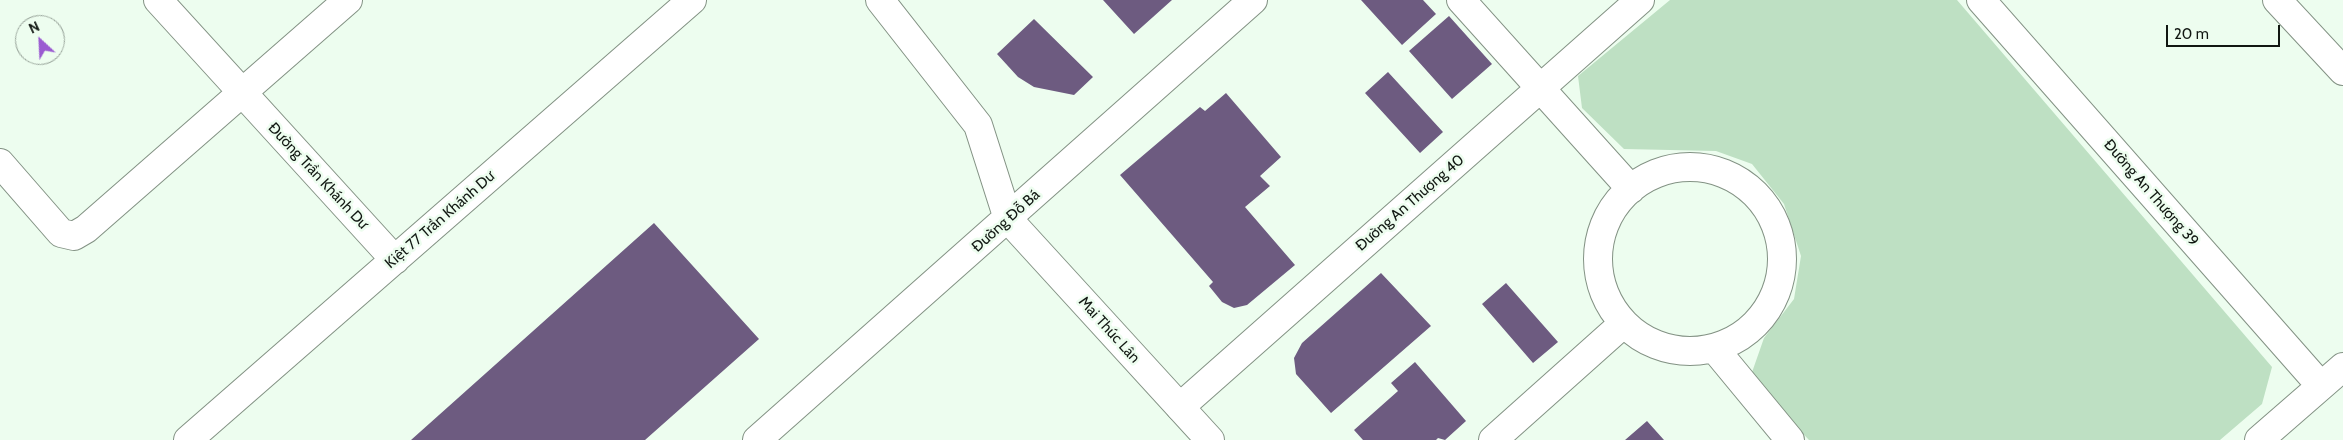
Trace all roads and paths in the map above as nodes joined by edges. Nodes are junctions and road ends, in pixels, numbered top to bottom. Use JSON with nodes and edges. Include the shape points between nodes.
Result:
{"nodes":[{"id":1,"x":158,"y":0,"type":"edge"},
{"id":2,"x":348,"y":0,"type":"edge"},
{"id":3,"x":692,"y":0,"type":"edge"},
{"id":4,"x":1254,"y":0,"type":"edge"},
{"id":5,"x":1461,"y":0,"type":"edge"},
{"id":6,"x":1640,"y":0,"type":"edge"},
{"id":7,"x":1981,"y":0,"type":"edge"},
{"id":8,"x":2277,"y":0,"type":"edge"},
{"id":9,"x":887,"y":3,"type":"edge"},
{"id":10,"x":2343,"y":71,"type":"edge"},
{"id":11,"x":1541,"y":88,"type":"junction"},
{"id":12,"x":241,"y":93,"type":"junction"},
{"id":13,"x":0,"y":163,"type":"edge"},
{"id":14,"x":1631,"y":189,"type":"junction"},
{"id":15,"x":1008,"y":219,"type":"junction"},
{"id":16,"x":395,"y":260,"type":"junction"},
{"id":17,"x":1624,"y":324,"type":"junction"},
{"id":18,"x":1714,"y":348,"type":"junction"},
{"id":19,"x":2343,"y":367,"type":"edge"},
{"id":20,"x":2322,"y":386,"type":"junction"},
{"id":21,"x":1180,"y":407,"type":"junction"},
{"id":22,"x":188,"y":440,"type":"edge"},
{"id":23,"x":757,"y":440,"type":"edge"},
{"id":24,"x":1210,"y":440,"type":"edge"},
{"id":25,"x":1493,"y":440,"type":"edge"},
{"id":26,"x":1790,"y":440,"type":"edge"},
{"id":27,"x":2259,"y":440,"type":"edge"}],
"edges":[{"from":1,"to":12,"type":"street","name":"Đường Trần Khánh Dư"},
{"from":2,"to":12,"type":"street"},
{"from":3,"to":16,"type":"street","name":"Kiệt 77 Trần Khánh Dư"},
{"from":4,"to":15,"type":"street","name":"Đường Đỗ Bá"},
{"from":5,"to":11,"type":"street"},
{"from":6,"to":11,"type":"street","name":"Đường An Thượng 40"},
{"from":7,"to":20,"type":"street","name":"Đường An Thượng 39"},
{"from":8,"to":10,"type":"street"},
{"from":9,"to":15,"type":"street","via":[[978,124]]},
{"from":11,"to":14,"type":"street"},
{"from":11,"to":21,"type":"street","name":"Đường An Thượng 40"},
{"from":12,"to":13,"type":"street","via":[[74,236],[61,233]]},
{"from":12,"to":16,"type":"street","name":"Đường Trần Khánh Dư"},
{"from":14,"to":17,"type":"street","via":[[1611,211],[1600,239],[1598,270],[1606,298]]},
{"from":14,"to":18,"type":"street","via":[[1657,173],[1687,167],[1716,170],[1743,183],[1765,204],[1778,230],[1783,260],[1778,289],[1763,315],[1741,336]]},
{"from":15,"to":21,"type":"street","name":"Mai Thúc Lân"},
{"from":15,"to":23,"type":"street","name":"Đường Đỗ Bá"},
{"from":16,"to":22,"type":"street","name":"Kiệt 77 Trần Khánh Dư"},
{"from":17,"to":18,"type":"street","via":[[1665,348],[1690,351]]},
{"from":17,"to":25,"type":"street"},
{"from":18,"to":26,"type":"street"},
{"from":19,"to":20,"type":"street"},
{"from":20,"to":27,"type":"street"},
{"from":21,"to":24,"type":"street","name":"Mai Thúc Lân"}]}
